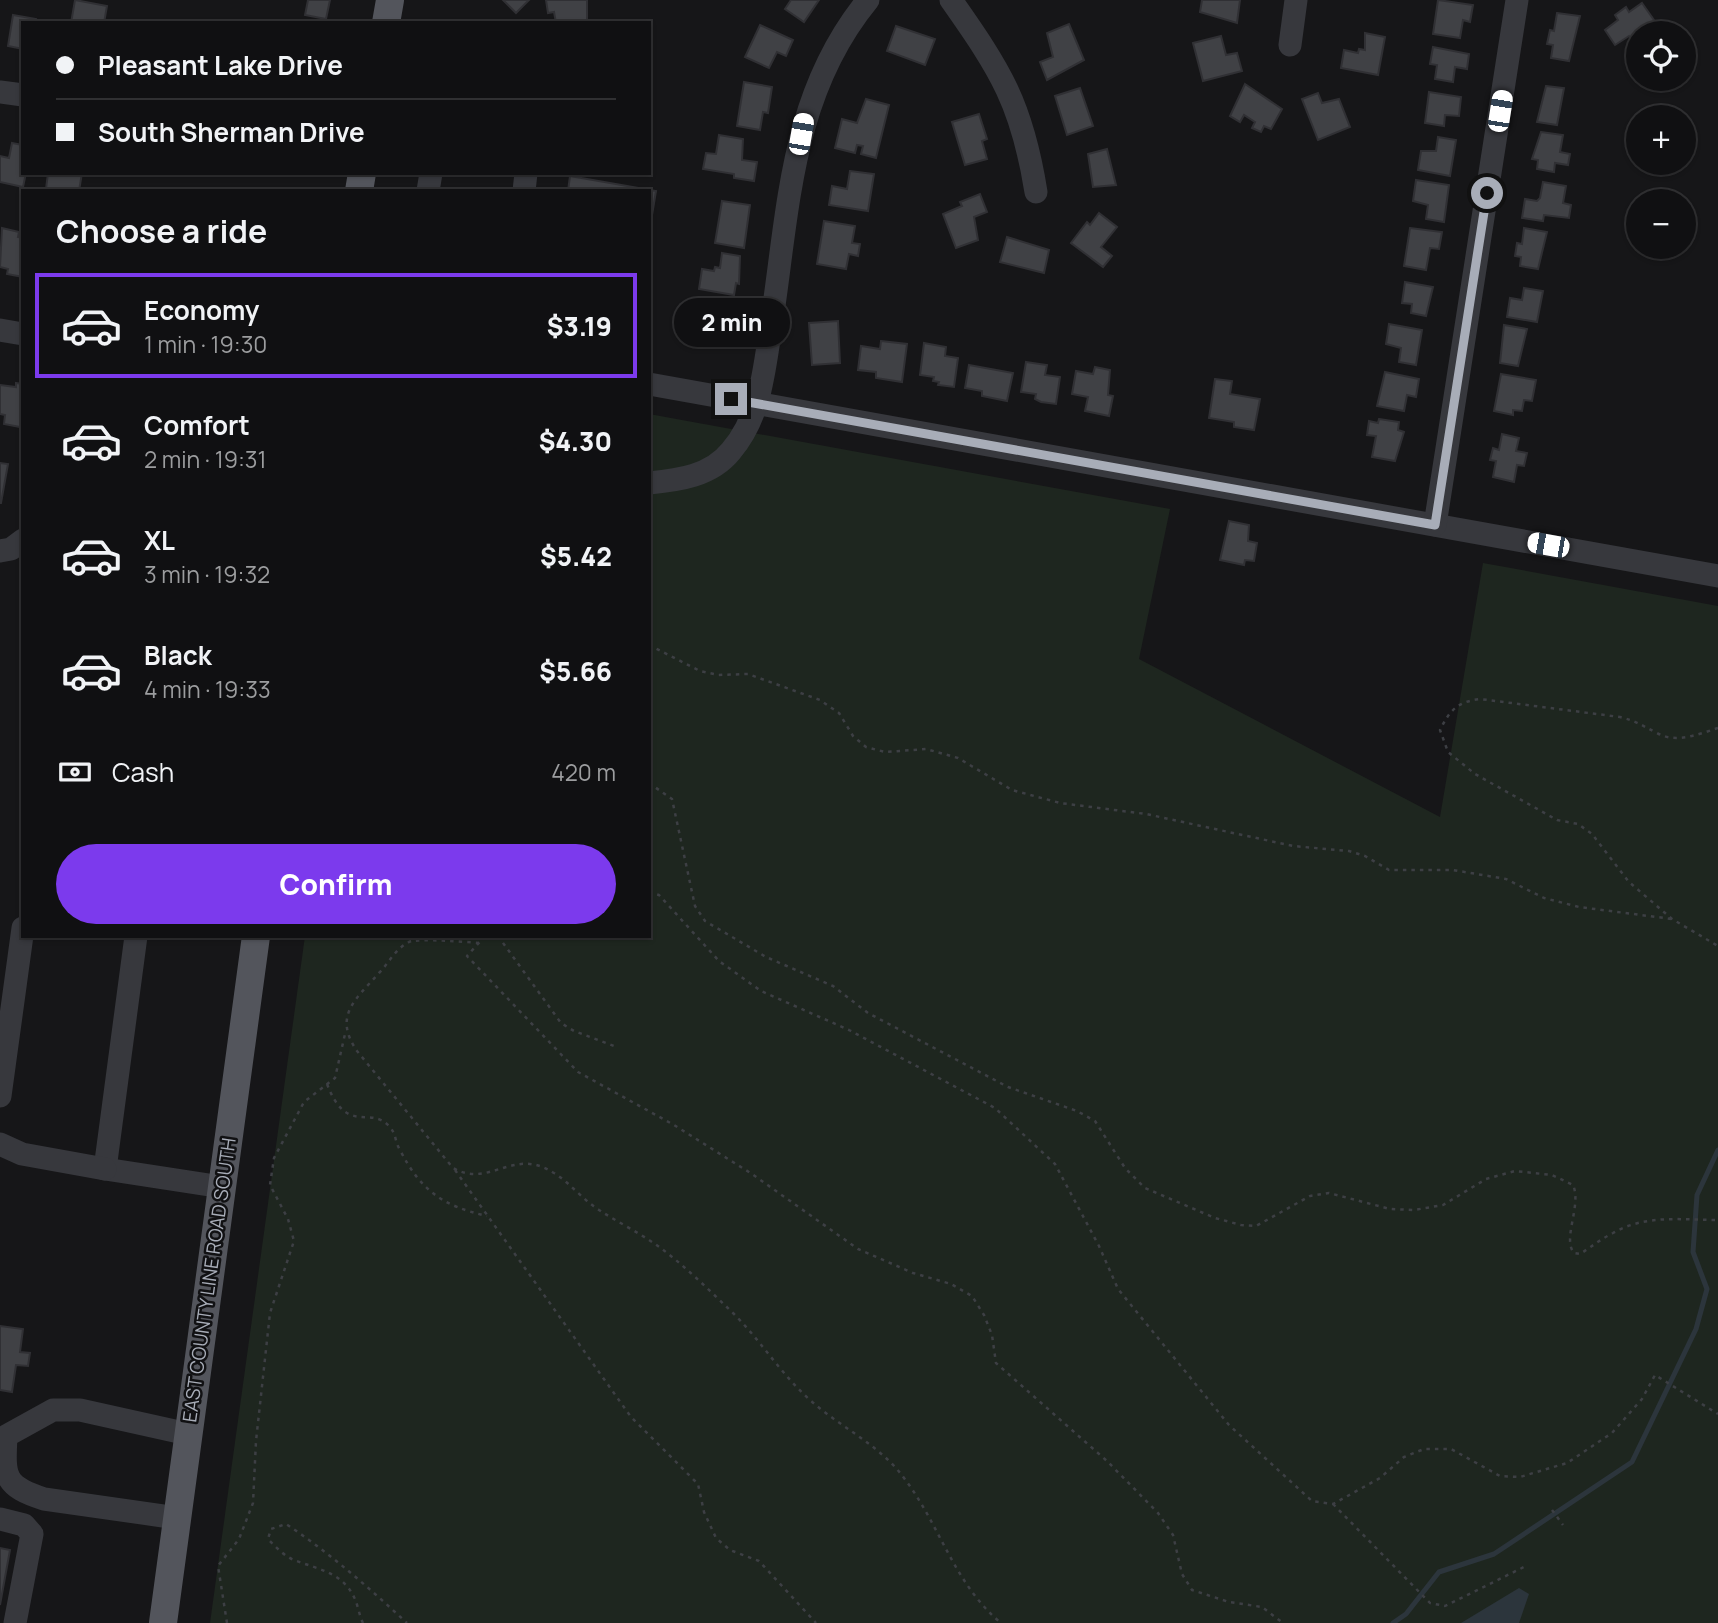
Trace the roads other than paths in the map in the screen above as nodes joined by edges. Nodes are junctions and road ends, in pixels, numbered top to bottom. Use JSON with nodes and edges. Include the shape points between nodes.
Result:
{"nodes":[{"id":1,"x":390,"y":0,"type":"edge"},
{"id":2,"x":869,"y":0,"type":"edge"},
{"id":3,"x":951,"y":0,"type":"edge"},
{"id":4,"x":1296,"y":0,"type":"edge"},
{"id":5,"x":1517,"y":0,"type":"edge"},
{"id":6,"x":386,"y":21,"type":"edge"},
{"id":7,"x":1290,"y":45,"type":"dead end"},
{"id":8,"x":0,"y":92,"type":"edge"},
{"id":9,"x":21,"y":95,"type":"edge"},
{"id":10,"x":1036,"y":192,"type":"dead end"},
{"id":11,"x":0,"y":330,"type":"edge"},
{"id":12,"x":21,"y":334,"type":"edge"},
{"id":13,"x":651,"y":384,"type":"edge"},
{"id":14,"x":758,"y":404,"type":"junction"},
{"id":15,"x":651,"y":483,"type":"edge"},
{"id":16,"x":1435,"y":525,"type":"junction"},
{"id":17,"x":21,"y":542,"type":"edge"},
{"id":18,"x":0,"y":551,"type":"edge"},
{"id":19,"x":1718,"y":576,"type":"edge"},
{"id":20,"x":22,"y":938,"type":"edge"},
{"id":21,"x":136,"y":938,"type":"edge"},
{"id":22,"x":256,"y":938,"type":"edge"},
{"id":23,"x":0,"y":1096,"type":"edge"},
{"id":24,"x":0,"y":1144,"type":"edge"},
{"id":25,"x":105,"y":1169,"type":"junction"},
{"id":26,"x":222,"y":1187,"type":"junction"},
{"id":27,"x":188,"y":1434,"type":"junction"},
{"id":28,"x":177,"y":1518,"type":"junction"},
{"id":29,"x":0,"y":1519,"type":"edge"},
{"id":30,"x":15,"y":1623,"type":"edge"},
{"id":31,"x":163,"y":1623,"type":"edge"}],
"edges":[{"from":1,"to":6,"type":"main road"},
{"from":2,"to":14,"type":"street","via":[[826,62],[804,119]]},
{"from":3,"to":10,"type":"street","via":[[1008,88],[1028,141]]},
{"from":4,"to":7,"type":"street"},
{"from":5,"to":16,"type":"street"},
{"from":8,"to":9,"type":"street"},
{"from":11,"to":12,"type":"street"},
{"from":13,"to":14,"type":"street"},
{"from":14,"to":15,"type":"street","via":[[731,452],[704,473]]},
{"from":14,"to":16,"type":"street"},
{"from":16,"to":19,"type":"street"},
{"from":17,"to":18,"type":"street"},
{"from":20,"to":23,"type":"street"},
{"from":21,"to":25,"type":"street"},
{"from":22,"to":26,"type":"main road","name":"EAST COUNTY LINE ROAD SOUTH"},
{"from":24,"to":25,"type":"street","via":[[22,1154]]},
{"from":25,"to":26,"type":"street"},
{"from":26,"to":27,"type":"main road","name":"EAST COUNTY LINE ROAD SOUTH"},
{"from":27,"to":28,"type":"main road","name":"EAST COUNTY LINE ROAD SOUTH"},
{"from":27,"to":28,"type":"street","via":[[80,1410],[53,1410],[6,1436],[4,1471],[27,1494]]},
{"from":28,"to":31,"type":"main road","name":"EAST COUNTY LINE ROAD SOUTH"},
{"from":29,"to":30,"type":"street","via":[[24,1525],[32,1534]]}]}
